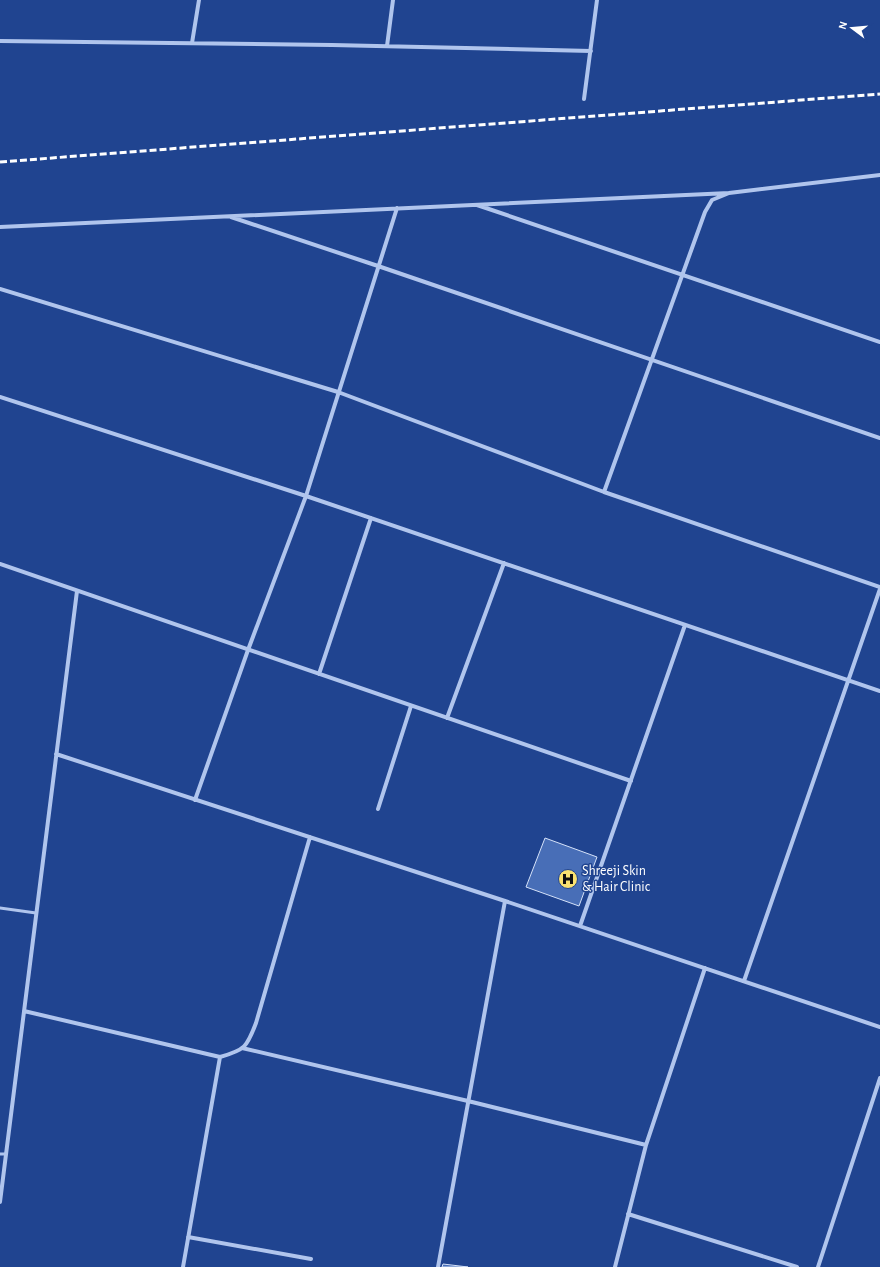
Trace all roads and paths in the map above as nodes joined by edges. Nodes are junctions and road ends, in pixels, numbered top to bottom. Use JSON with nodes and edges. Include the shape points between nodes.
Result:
{"nodes":[{"id":1,"x":198,"y":0,"type":"edge"},
{"id":2,"x":393,"y":0,"type":"edge"},
{"id":3,"x":598,"y":0,"type":"edge"},
{"id":4,"x":0,"y":40,"type":"edge"},
{"id":5,"x":192,"y":43,"type":"junction"},
{"id":6,"x":387,"y":46,"type":"junction"},
{"id":7,"x":591,"y":51,"type":"junction"},
{"id":8,"x":584,"y":99,"type":"dead end"},
{"id":9,"x":880,"y":175,"type":"edge"},
{"id":10,"x":729,"y":192,"type":"junction"},
{"id":11,"x":474,"y":205,"type":"junction"},
{"id":12,"x":397,"y":208,"type":"junction"},
{"id":13,"x":228,"y":216,"type":"junction"},
{"id":14,"x":0,"y":227,"type":"edge"},
{"id":15,"x":378,"y":266,"type":"junction"},
{"id":16,"x":682,"y":275,"type":"junction"},
{"id":17,"x":0,"y":289,"type":"edge"},
{"id":18,"x":880,"y":342,"type":"edge"},
{"id":19,"x":652,"y":359,"type":"junction"},
{"id":20,"x":338,"y":392,"type":"junction"},
{"id":21,"x":0,"y":398,"type":"edge"},
{"id":22,"x":880,"y":438,"type":"edge"},
{"id":23,"x":604,"y":492,"type":"junction"},
{"id":24,"x":306,"y":496,"type":"junction"},
{"id":25,"x":371,"y":518,"type":"junction"},
{"id":26,"x":504,"y":563,"type":"junction"},
{"id":27,"x":0,"y":564,"type":"edge"},
{"id":28,"x":880,"y":588,"type":"edge"},
{"id":29,"x":78,"y":591,"type":"junction"},
{"id":30,"x":878,"y":602,"type":"edge"},
{"id":31,"x":686,"y":625,"type":"junction"},
{"id":32,"x":248,"y":650,"type":"junction"},
{"id":33,"x":319,"y":674,"type":"junction"},
{"id":34,"x":849,"y":680,"type":"junction"},
{"id":35,"x":880,"y":691,"type":"edge"},
{"id":36,"x":411,"y":706,"type":"junction"},
{"id":37,"x":447,"y":718,"type":"junction"},
{"id":38,"x":56,"y":754,"type":"junction"},
{"id":39,"x":631,"y":782,"type":"junction"},
{"id":40,"x":195,"y":800,"type":"junction"},
{"id":41,"x":378,"y":809,"type":"dead end"},
{"id":42,"x":310,"y":837,"type":"junction"},
{"id":43,"x":506,"y":901,"type":"junction"},
{"id":44,"x":0,"y":908,"type":"edge"},
{"id":45,"x":36,"y":914,"type":"junction"},
{"id":46,"x":580,"y":926,"type":"junction"},
{"id":47,"x":705,"y":968,"type":"junction"},
{"id":48,"x":744,"y":982,"type":"junction"},
{"id":49,"x":24,"y":1011,"type":"junction"},
{"id":50,"x":880,"y":1027,"type":"edge"},
{"id":51,"x":242,"y":1048,"type":"junction"},
{"id":52,"x":220,"y":1057,"type":"junction"},
{"id":53,"x":880,"y":1078,"type":"edge"},
{"id":54,"x":468,"y":1101,"type":"junction"},
{"id":55,"x":646,"y":1145,"type":"junction"},
{"id":56,"x":0,"y":1154,"type":"edge"},
{"id":57,"x":6,"y":1154,"type":"junction"},
{"id":58,"x":0,"y":1202,"type":"edge"},
{"id":59,"x":628,"y":1214,"type":"junction"},
{"id":60,"x":188,"y":1237,"type":"junction"},
{"id":61,"x":311,"y":1259,"type":"dead end"},
{"id":62,"x":183,"y":1267,"type":"edge"},
{"id":63,"x":438,"y":1267,"type":"edge"},
{"id":64,"x":615,"y":1267,"type":"edge"},
{"id":65,"x":797,"y":1267,"type":"edge"},
{"id":66,"x":818,"y":1267,"type":"edge"}],
"edges":[{"from":1,"to":5,"type":"street"},
{"from":2,"to":6,"type":"street"},
{"from":3,"to":7,"type":"street"},
{"from":4,"to":5,"type":"street"},
{"from":5,"to":6,"type":"street"},
{"from":6,"to":7,"type":"street"},
{"from":7,"to":8,"type":"street"},
{"from":9,"to":10,"type":"street"},
{"from":10,"to":11,"type":"street"},
{"from":10,"to":16,"type":"street","via":[[712,200],[705,212]]},
{"from":11,"to":12,"type":"street"},
{"from":11,"to":16,"type":"street"},
{"from":12,"to":13,"type":"street"},
{"from":12,"to":15,"type":"street"},
{"from":13,"to":14,"type":"street"},
{"from":13,"to":15,"type":"street"},
{"from":15,"to":19,"type":"street"},
{"from":15,"to":20,"type":"street"},
{"from":16,"to":18,"type":"street"},
{"from":16,"to":19,"type":"street"},
{"from":17,"to":20,"type":"street"},
{"from":19,"to":22,"type":"street"},
{"from":19,"to":23,"type":"street"},
{"from":20,"to":23,"type":"street"},
{"from":20,"to":24,"type":"street"},
{"from":21,"to":24,"type":"street"},
{"from":23,"to":28,"type":"street"},
{"from":24,"to":25,"type":"street"},
{"from":24,"to":32,"type":"street"},
{"from":25,"to":26,"type":"street"},
{"from":25,"to":33,"type":"street"},
{"from":26,"to":31,"type":"street"},
{"from":26,"to":37,"type":"street"},
{"from":27,"to":29,"type":"street"},
{"from":28,"to":30,"type":"street"},
{"from":29,"to":32,"type":"street"},
{"from":29,"to":38,"type":"street"},
{"from":30,"to":34,"type":"street"},
{"from":31,"to":34,"type":"street"},
{"from":31,"to":39,"type":"street"},
{"from":32,"to":33,"type":"street"},
{"from":32,"to":40,"type":"street"},
{"from":33,"to":36,"type":"street"},
{"from":34,"to":35,"type":"street"},
{"from":34,"to":48,"type":"street"},
{"from":36,"to":37,"type":"street"},
{"from":36,"to":41,"type":"street"},
{"from":37,"to":39,"type":"street"},
{"from":38,"to":40,"type":"street"},
{"from":38,"to":45,"type":"street"},
{"from":39,"to":46,"type":"street"},
{"from":40,"to":42,"type":"street"},
{"from":42,"to":43,"type":"street"},
{"from":42,"to":51,"type":"street","via":[[256,1023],[249,1042]]},
{"from":43,"to":46,"type":"street"},
{"from":43,"to":54,"type":"street"},
{"from":44,"to":45,"type":"lane"},
{"from":45,"to":49,"type":"street"},
{"from":46,"to":47,"type":"street"},
{"from":47,"to":48,"type":"street"},
{"from":47,"to":55,"type":"street"},
{"from":48,"to":50,"type":"street"},
{"from":49,"to":52,"type":"street"},
{"from":49,"to":57,"type":"street"},
{"from":51,"to":52,"type":"street","via":[[238,1052]]},
{"from":51,"to":54,"type":"street"},
{"from":52,"to":60,"type":"street"},
{"from":53,"to":66,"type":"street"},
{"from":54,"to":55,"type":"street"},
{"from":54,"to":63,"type":"street"},
{"from":55,"to":59,"type":"street"},
{"from":56,"to":57,"type":"lane"},
{"from":57,"to":58,"type":"street"},
{"from":59,"to":64,"type":"street"},
{"from":59,"to":65,"type":"street"},
{"from":60,"to":61,"type":"street"},
{"from":60,"to":62,"type":"street"}]}
